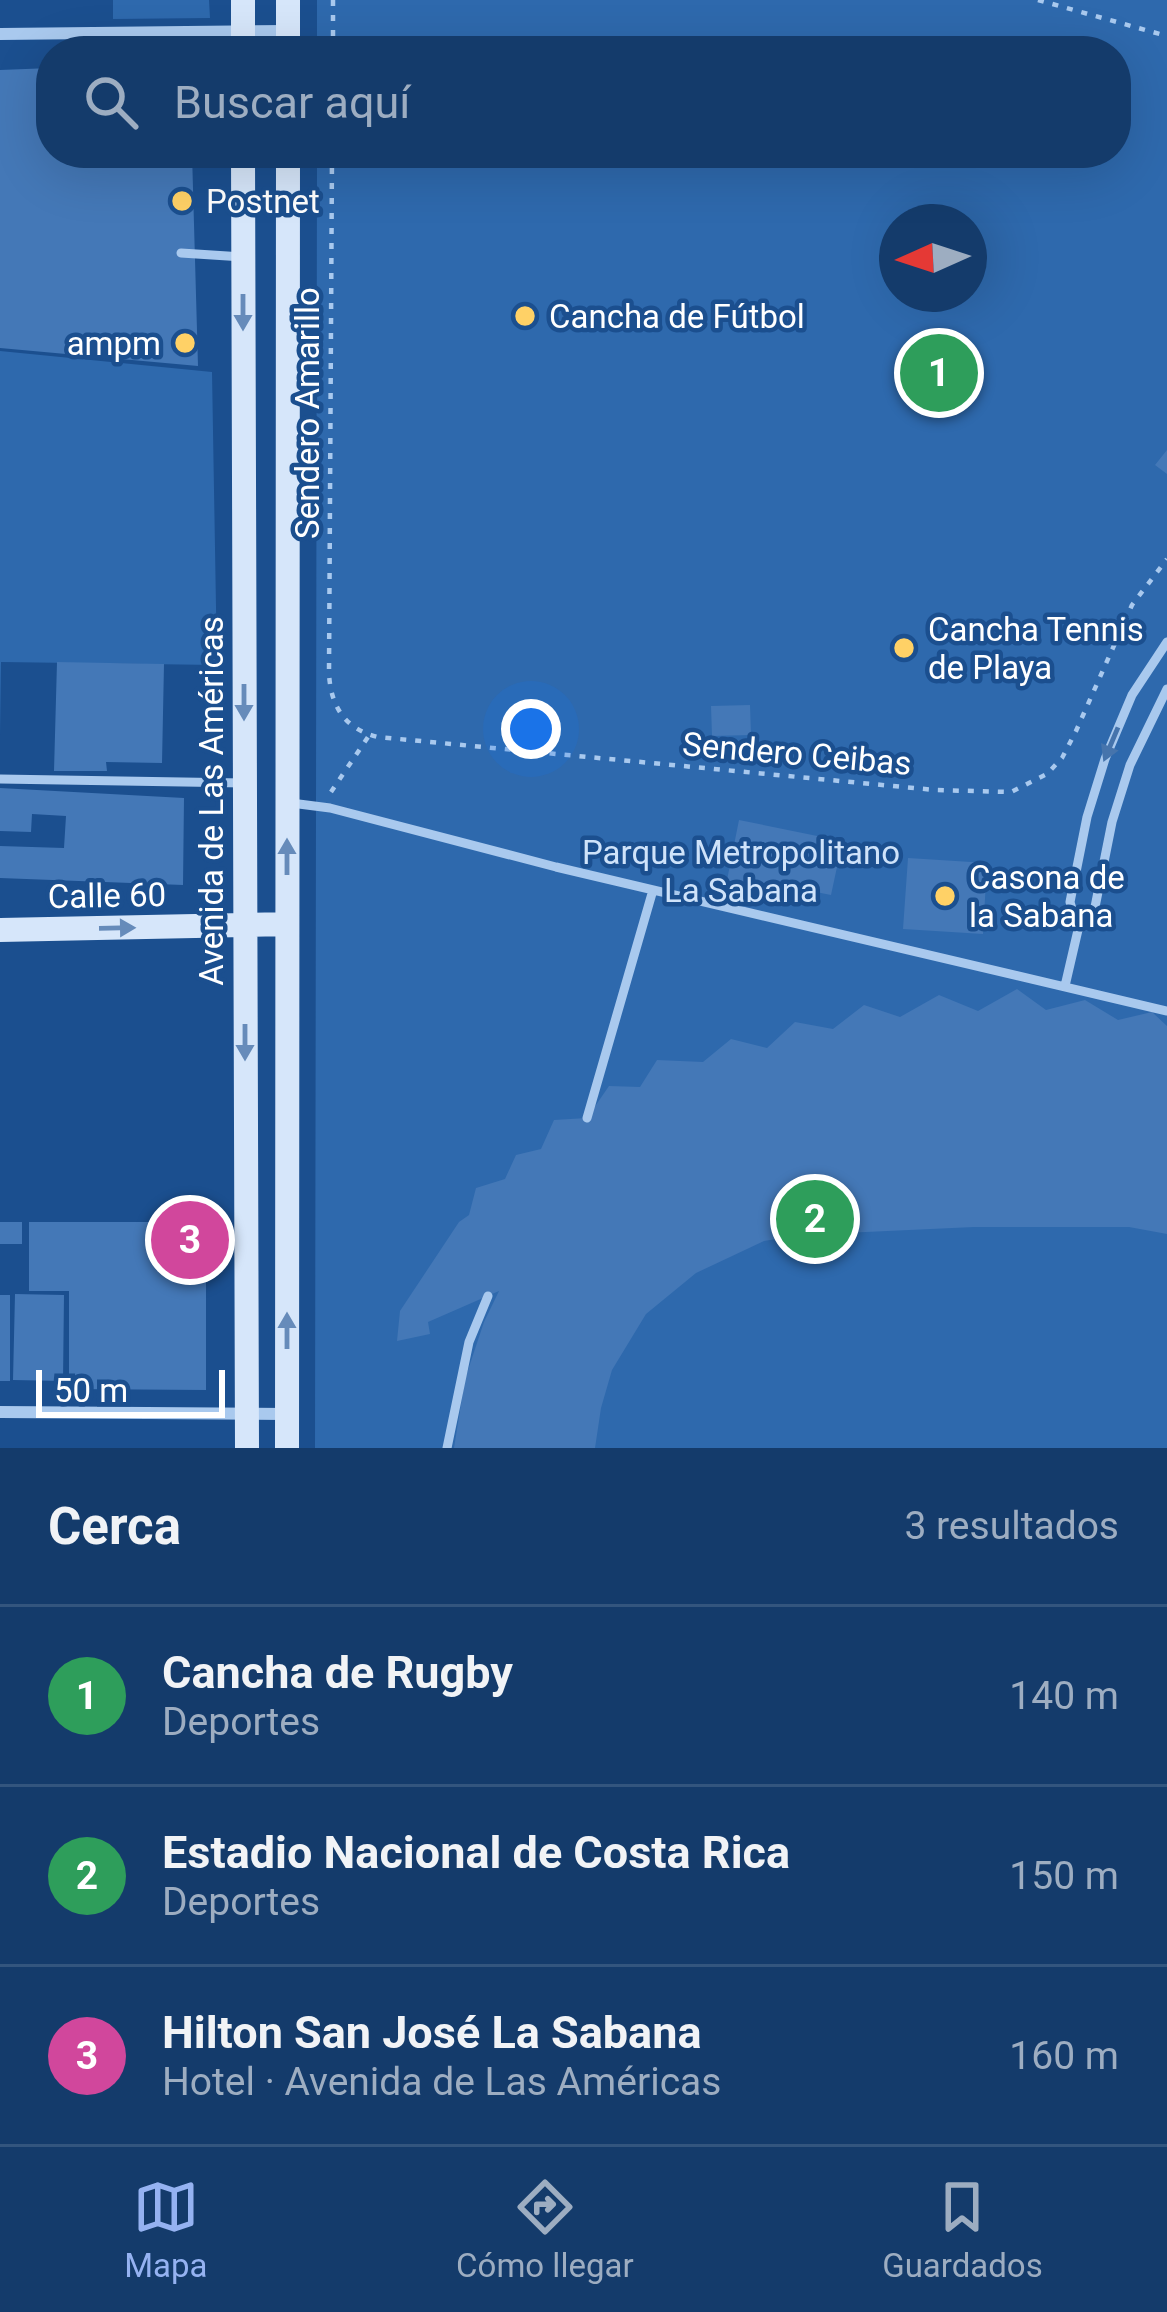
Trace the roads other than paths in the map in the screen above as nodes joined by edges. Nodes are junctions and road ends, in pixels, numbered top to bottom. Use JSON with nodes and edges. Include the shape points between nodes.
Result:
{"nodes":[{"id":1,"x":243,"y":0,"type":"edge"},
{"id":2,"x":288,"y":0,"type":"edge"},
{"id":3,"x":0,"y":34,"type":"edge"},
{"id":4,"x":69,"y":36,"type":"edge"},
{"id":5,"x":243,"y":36,"type":"edge"},
{"id":6,"x":288,"y":36,"type":"edge"},
{"id":7,"x":243,"y":168,"type":"edge"},
{"id":8,"x":288,"y":168,"type":"edge"},
{"id":9,"x":182,"y":253,"type":"dead end"},
{"id":10,"x":243,"y":257,"type":"junction"},
{"id":11,"x":1167,"y":642,"type":"edge"},
{"id":12,"x":1167,"y":689,"type":"edge"},
{"id":13,"x":0,"y":779,"type":"edge"},
{"id":14,"x":244,"y":783,"type":"junction"},
{"id":15,"x":288,"y":802,"type":"junction"},
{"id":16,"x":653,"y":890,"type":"junction"},
{"id":17,"x":287,"y":924,"type":"junction"},
{"id":18,"x":244,"y":925,"type":"junction"},
{"id":19,"x":0,"y":930,"type":"edge"},
{"id":20,"x":1078,"y":930,"type":"junction"},
{"id":21,"x":1065,"y":986,"type":"junction"},
{"id":22,"x":1167,"y":1011,"type":"edge"},
{"id":23,"x":587,"y":1118,"type":"dead end"},
{"id":24,"x":488,"y":1296,"type":"dead end"},
{"id":25,"x":0,"y":1412,"type":"edge"},
{"id":26,"x":247,"y":1414,"type":"junction"},
{"id":27,"x":287,"y":1414,"type":"junction"},
{"id":28,"x":247,"y":1448,"type":"edge"},
{"id":29,"x":287,"y":1448,"type":"edge"},
{"id":30,"x":447,"y":1448,"type":"edge"}],
"edges":[{"from":1,"to":5,"type":"main road"},
{"from":2,"to":6,"type":"main road"},
{"from":3,"to":4,"type":"street"},
{"from":7,"to":10,"type":"main road","name":"Avenida de Las Américas"},
{"from":8,"to":15,"type":"main road"},
{"from":9,"to":10,"type":"lane"},
{"from":10,"to":14,"type":"main road","name":"Avenida de Las Américas","one_way":true},
{"from":11,"to":20,"type":"lane","one_way":true,"via":[[1132,694],[1087,817],[1070,902]]},
{"from":12,"to":20,"type":"lane","via":[[1130,765],[1095,908]]},
{"from":13,"to":14,"type":"lane"},
{"from":14,"to":18,"type":"main road","name":"Avenida de Las Américas"},
{"from":15,"to":16,"type":"lane"},
{"from":17,"to":15,"type":"main road","one_way":true},
{"from":16,"to":21,"type":"lane"},
{"from":16,"to":23,"type":"lane"},
{"from":17,"to":18,"type":"main road","name":"Calle 60"},
{"from":27,"to":17,"type":"main road","one_way":true},
{"from":19,"to":18,"type":"main road","name":"Calle 60","one_way":true},
{"from":18,"to":26,"type":"main road","name":"Avenida de Las Américas","one_way":true},
{"from":20,"to":21,"type":"lane"},
{"from":21,"to":22,"type":"lane"},
{"from":24,"to":30,"type":"lane","via":[[469,1342]]},
{"from":25,"to":26,"type":"street"},
{"from":26,"to":27,"type":"street"},
{"from":26,"to":28,"type":"main road","name":"Avenida de Las Américas"},
{"from":27,"to":29,"type":"main road"}]}
